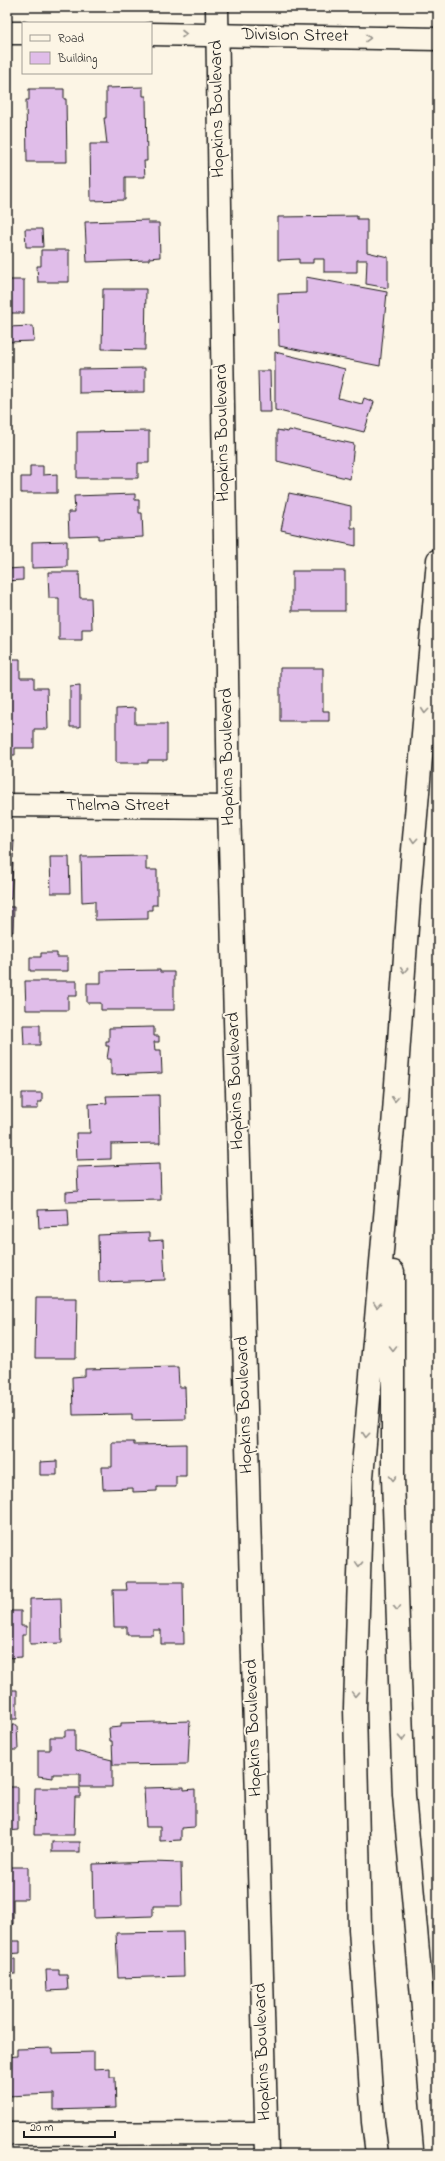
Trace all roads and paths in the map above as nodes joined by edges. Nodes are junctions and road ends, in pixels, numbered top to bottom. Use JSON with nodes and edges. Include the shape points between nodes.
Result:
{"nodes":[{"id":1,"x":217,"y":7,"type":"edge"},
{"id":2,"x":7,"y":33,"type":"edge"},
{"id":3,"x":22,"y":33,"type":"edge"},
{"id":4,"x":152,"y":34,"type":"edge"},
{"id":5,"x":217,"y":35,"type":"junction"},
{"id":6,"x":438,"y":39,"type":"edge"},
{"id":7,"x":438,"y":560,"type":"edge"},
{"id":8,"x":7,"y":805,"type":"edge"},
{"id":9,"x":229,"y":807,"type":"junction"},
{"id":10,"x":393,"y":1127,"type":"junction"},
{"id":11,"x":265,"y":2132,"type":"junction"},
{"id":12,"x":7,"y":2134,"type":"edge"},
{"id":13,"x":267,"y":2154,"type":"edge"},
{"id":14,"x":377,"y":2154,"type":"edge"},
{"id":15,"x":436,"y":2154,"type":"edge"}],
"edges":[{"from":1,"to":5,"type":"main road","name":"Hopkins Boulevard"},
{"from":2,"to":3,"type":"main road"},
{"from":4,"to":5,"type":"main road","name":"Division Street","one_way":true},
{"from":5,"to":6,"type":"main road","name":"Division Street","one_way":true},
{"from":5,"to":9,"type":"main road","name":"Hopkins Boulevard"},
{"from":7,"to":10,"type":"main road","one_way":true},
{"from":8,"to":9,"type":"main road","name":"Thelma Street"},
{"from":9,"to":11,"type":"main road","name":"Hopkins Boulevard"},
{"from":10,"to":14,"type":"main road","one_way":true,"via":[[362,1477],[355,1708],[360,1929]]},
{"from":10,"to":15,"type":"main road","one_way":true,"via":[[393,1478],[404,1795]]},
{"from":11,"to":12,"type":"main road"},
{"from":11,"to":13,"type":"main road","name":"Hopkins Boulevard"}]}
